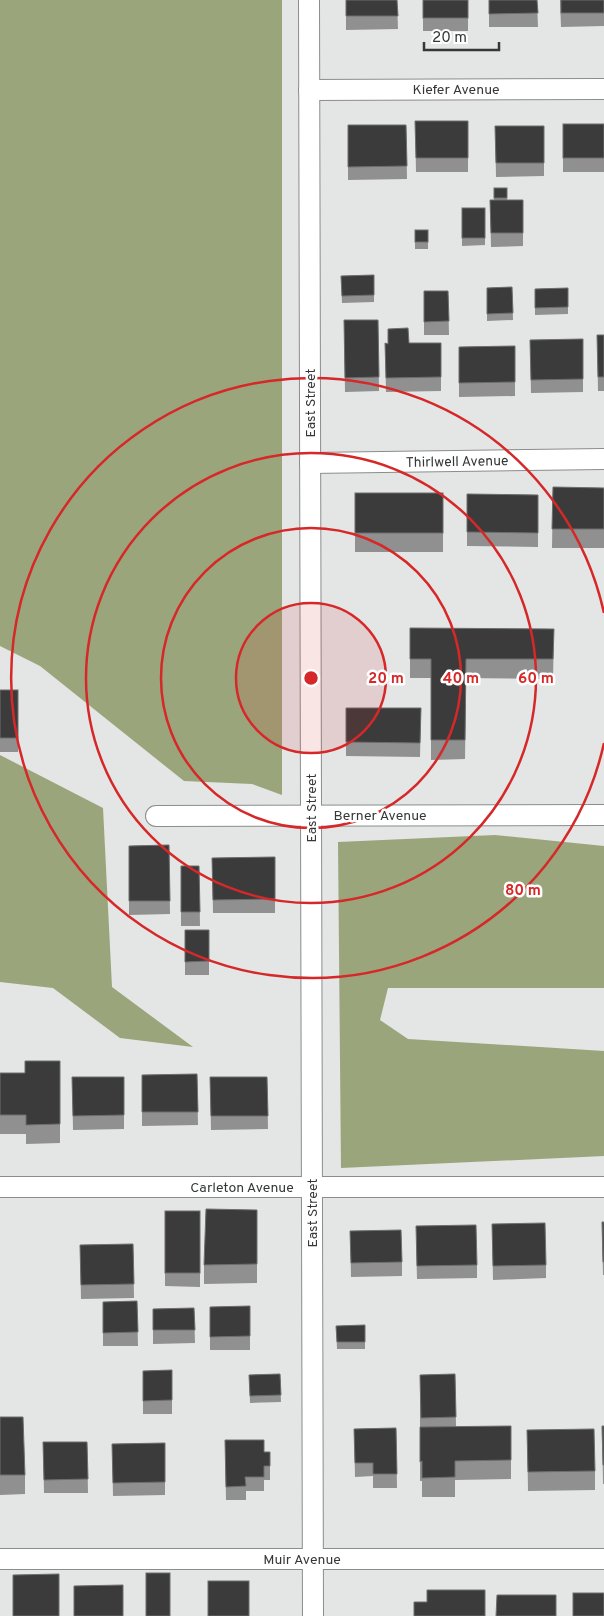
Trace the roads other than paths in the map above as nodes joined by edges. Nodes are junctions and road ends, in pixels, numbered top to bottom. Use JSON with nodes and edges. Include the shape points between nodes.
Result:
{"nodes":[{"id":1,"x":309,"y":0,"type":"edge"},
{"id":2,"x":604,"y":89,"type":"edge"},
{"id":3,"x":309,"y":90,"type":"junction"},
{"id":4,"x":604,"y":459,"type":"edge"},
{"id":5,"x":310,"y":463,"type":"junction"},
{"id":6,"x":311,"y":815,"type":"junction"},
{"id":7,"x":604,"y":815,"type":"edge"},
{"id":8,"x":156,"y":816,"type":"dead end"},
{"id":9,"x":0,"y":1187,"type":"edge"},
{"id":10,"x":312,"y":1187,"type":"junction"},
{"id":11,"x":604,"y":1187,"type":"edge"},
{"id":12,"x":0,"y":1559,"type":"edge"},
{"id":13,"x":313,"y":1559,"type":"junction"},
{"id":14,"x":604,"y":1559,"type":"edge"},
{"id":15,"x":313,"y":1616,"type":"edge"}],
"edges":[{"from":1,"to":3,"type":"street","name":"East Street"},
{"from":2,"to":3,"type":"street","name":"Kiefer Avenue"},
{"from":3,"to":5,"type":"street","name":"East Street"},
{"from":4,"to":5,"type":"street","name":"Thirlwell Avenue"},
{"from":5,"to":6,"type":"street","name":"East Street"},
{"from":6,"to":7,"type":"street","name":"Berner Avenue"},
{"from":6,"to":8,"type":"street","name":"Berner Avenue"},
{"from":6,"to":10,"type":"street","name":"East Street"},
{"from":9,"to":10,"type":"street","name":"Carleton Avenue"},
{"from":10,"to":11,"type":"street","name":"Carleton Avenue"},
{"from":10,"to":13,"type":"street","name":"East Street"},
{"from":12,"to":13,"type":"street","name":"Muir Avenue"},
{"from":13,"to":14,"type":"street","name":"Muir Avenue"},
{"from":13,"to":15,"type":"street","name":"East Street"}]}
